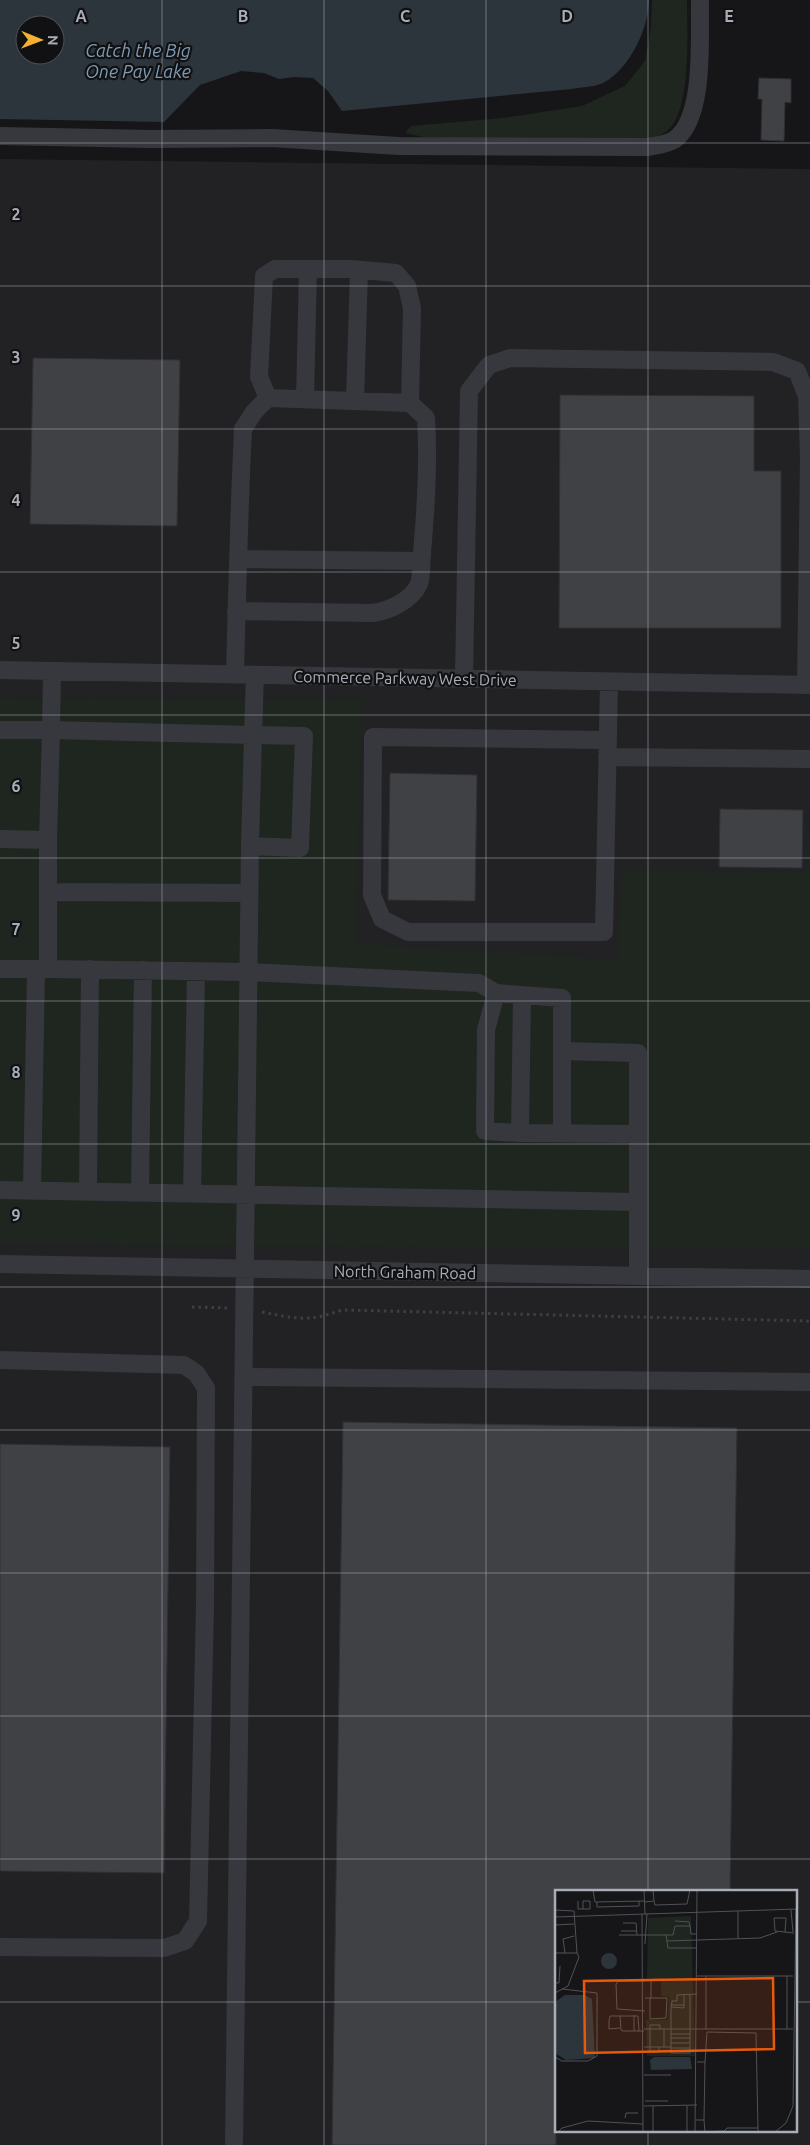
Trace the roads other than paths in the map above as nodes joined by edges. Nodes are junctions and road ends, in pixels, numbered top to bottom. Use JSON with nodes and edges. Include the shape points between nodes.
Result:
{"nodes":[{"id":1,"x":700,"y":0,"type":"edge"},
{"id":2,"x":0,"y":136,"type":"edge"},
{"id":3,"x":308,"y":269,"type":"junction"},
{"id":4,"x":359,"y":270,"type":"junction"},
{"id":5,"x":268,"y":398,"type":"junction"},
{"id":6,"x":304,"y":399,"type":"junction"},
{"id":7,"x":355,"y":401,"type":"junction"},
{"id":8,"x":410,"y":403,"type":"junction"},
{"id":9,"x":238,"y":559,"type":"junction"},
{"id":10,"x":421,"y":561,"type":"junction"},
{"id":11,"x":236,"y":611,"type":"junction"},
{"id":12,"x":0,"y":670,"type":"edge"},
{"id":13,"x":52,"y":671,"type":"junction"},
{"id":14,"x":235,"y":675,"type":"junction"},
{"id":15,"x":255,"y":675,"type":"junction"},
{"id":16,"x":464,"y":679,"type":"junction"},
{"id":17,"x":609,"y":682,"type":"junction"},
{"id":18,"x":808,"y":685,"type":"edge"},
{"id":19,"x":0,"y":730,"type":"edge"},
{"id":20,"x":51,"y":730,"type":"junction"},
{"id":21,"x":253,"y":735,"type":"junction"},
{"id":22,"x":607,"y":748,"type":"junction"},
{"id":23,"x":810,"y":759,"type":"edge"},
{"id":24,"x":0,"y":839,"type":"edge"},
{"id":25,"x":48,"y":840,"type":"junction"},
{"id":26,"x":250,"y":846,"type":"junction"},
{"id":27,"x":48,"y":892,"type":"junction"},
{"id":28,"x":249,"y":893,"type":"junction"},
{"id":29,"x":0,"y":968,"type":"edge"},
{"id":30,"x":42,"y":969,"type":"junction"},
{"id":31,"x":90,"y":969,"type":"junction"},
{"id":32,"x":143,"y":970,"type":"junction"},
{"id":33,"x":196,"y":971,"type":"junction"},
{"id":34,"x":248,"y":972,"type":"junction"},
{"id":35,"x":496,"y":993,"type":"junction"},
{"id":36,"x":522,"y":996,"type":"junction"},
{"id":37,"x":562,"y":1051,"type":"junction"},
{"id":38,"x":520,"y":1133,"type":"junction"},
{"id":39,"x":562,"y":1133,"type":"junction"},
{"id":40,"x":637,"y":1134,"type":"junction"},
{"id":41,"x":0,"y":1190,"type":"edge"},
{"id":42,"x":32,"y":1191,"type":"junction"},
{"id":43,"x":88,"y":1192,"type":"junction"},
{"id":44,"x":140,"y":1193,"type":"junction"},
{"id":45,"x":192,"y":1194,"type":"junction"},
{"id":46,"x":245,"y":1195,"type":"junction"},
{"id":47,"x":637,"y":1202,"type":"junction"},
{"id":48,"x":0,"y":1264,"type":"edge"},
{"id":49,"x":244,"y":1269,"type":"junction"},
{"id":50,"x":638,"y":1276,"type":"junction"},
{"id":51,"x":810,"y":1279,"type":"edge"},
{"id":52,"x":0,"y":1360,"type":"edge"},
{"id":53,"x":243,"y":1377,"type":"junction"},
{"id":54,"x":810,"y":1382,"type":"edge"},
{"id":55,"x":0,"y":1947,"type":"edge"},
{"id":56,"x":234,"y":2145,"type":"edge"}],
"edges":[{"from":1,"to":2,"type":"street","via":[[698,89],[693,110],[676,139],[648,147],[408,146],[272,138]]},
{"from":3,"to":4,"type":"street"},
{"from":3,"to":5,"type":"street","via":[[275,269],[264,276],[259,377]]},
{"from":3,"to":6,"type":"street"},
{"from":4,"to":7,"type":"street"},
{"from":4,"to":8,"type":"street","via":[[396,273],[407,286],[412,308]]},
{"from":5,"to":6,"type":"street"},
{"from":5,"to":9,"type":"street","via":[[243,429]]},
{"from":6,"to":7,"type":"street"},
{"from":7,"to":8,"type":"street"},
{"from":8,"to":10,"type":"street","via":[[426,418],[427,494]]},
{"from":9,"to":10,"type":"street"},
{"from":9,"to":11,"type":"street"},
{"from":10,"to":11,"type":"street","via":[[419,583],[404,602],[386,611]]},
{"from":11,"to":14,"type":"street"},
{"from":12,"to":13,"type":"street","name":"Commerce Parkway West Drive"},
{"from":13,"to":14,"type":"street","name":"Commerce Parkway West Drive"},
{"from":13,"to":20,"type":"street"},
{"from":14,"to":15,"type":"street","name":"Commerce Parkway West Drive"},
{"from":15,"to":16,"type":"street","name":"Commerce Parkway West Drive"},
{"from":15,"to":21,"type":"street"},
{"from":16,"to":17,"type":"street","name":"Commerce Parkway West Drive"},
{"from":16,"to":18,"type":"street","via":[[469,391],[489,365],[510,358],[773,362],[797,371],[807,396]]},
{"from":17,"to":18,"type":"street","name":"Commerce Parkway West Drive"},
{"from":17,"to":22,"type":"street"},
{"from":19,"to":20,"type":"street"},
{"from":20,"to":21,"type":"street"},
{"from":20,"to":25,"type":"street"},
{"from":21,"to":26,"type":"street"},
{"from":21,"to":26,"type":"street","via":[[304,736],[300,848]]},
{"from":22,"to":22,"type":"street","via":[[604,932],[408,932],[382,919],[372,895],[373,737]]},
{"from":22,"to":23,"type":"street"},
{"from":24,"to":25,"type":"street"},
{"from":25,"to":27,"type":"street"},
{"from":26,"to":28,"type":"street"},
{"from":27,"to":28,"type":"street"},
{"from":27,"to":30,"type":"street"},
{"from":28,"to":34,"type":"street"},
{"from":29,"to":30,"type":"street"},
{"from":30,"to":31,"type":"street"},
{"from":30,"to":42,"type":"street"},
{"from":31,"to":32,"type":"street"},
{"from":31,"to":43,"type":"street"},
{"from":32,"to":33,"type":"street"},
{"from":32,"to":44,"type":"street"},
{"from":33,"to":34,"type":"street"},
{"from":33,"to":45,"type":"street"},
{"from":34,"to":35,"type":"street","via":[[479,983]]},
{"from":34,"to":46,"type":"street"},
{"from":35,"to":36,"type":"street"},
{"from":35,"to":38,"type":"street","via":[[486,1030],[485,1131]]},
{"from":36,"to":37,"type":"street","via":[[562,998]]},
{"from":36,"to":38,"type":"street"},
{"from":37,"to":39,"type":"street"},
{"from":37,"to":40,"type":"street","via":[[638,1053]]},
{"from":38,"to":39,"type":"street"},
{"from":39,"to":40,"type":"street"},
{"from":40,"to":47,"type":"street"},
{"from":41,"to":42,"type":"street"},
{"from":42,"to":43,"type":"street"},
{"from":43,"to":44,"type":"street"},
{"from":44,"to":45,"type":"street"},
{"from":45,"to":46,"type":"street"},
{"from":46,"to":47,"type":"street"},
{"from":46,"to":49,"type":"street"},
{"from":47,"to":50,"type":"street"},
{"from":48,"to":49,"type":"street","name":"North Graham Road"},
{"from":49,"to":50,"type":"street","name":"North Graham Road"},
{"from":49,"to":53,"type":"street"},
{"from":50,"to":51,"type":"street","name":"North Graham Road"},
{"from":52,"to":55,"type":"street","via":[[184,1365],[196,1373],[206,1388],[198,1920],[185,1941],[164,1948]]},
{"from":53,"to":54,"type":"street"},
{"from":53,"to":56,"type":"street"}]}
